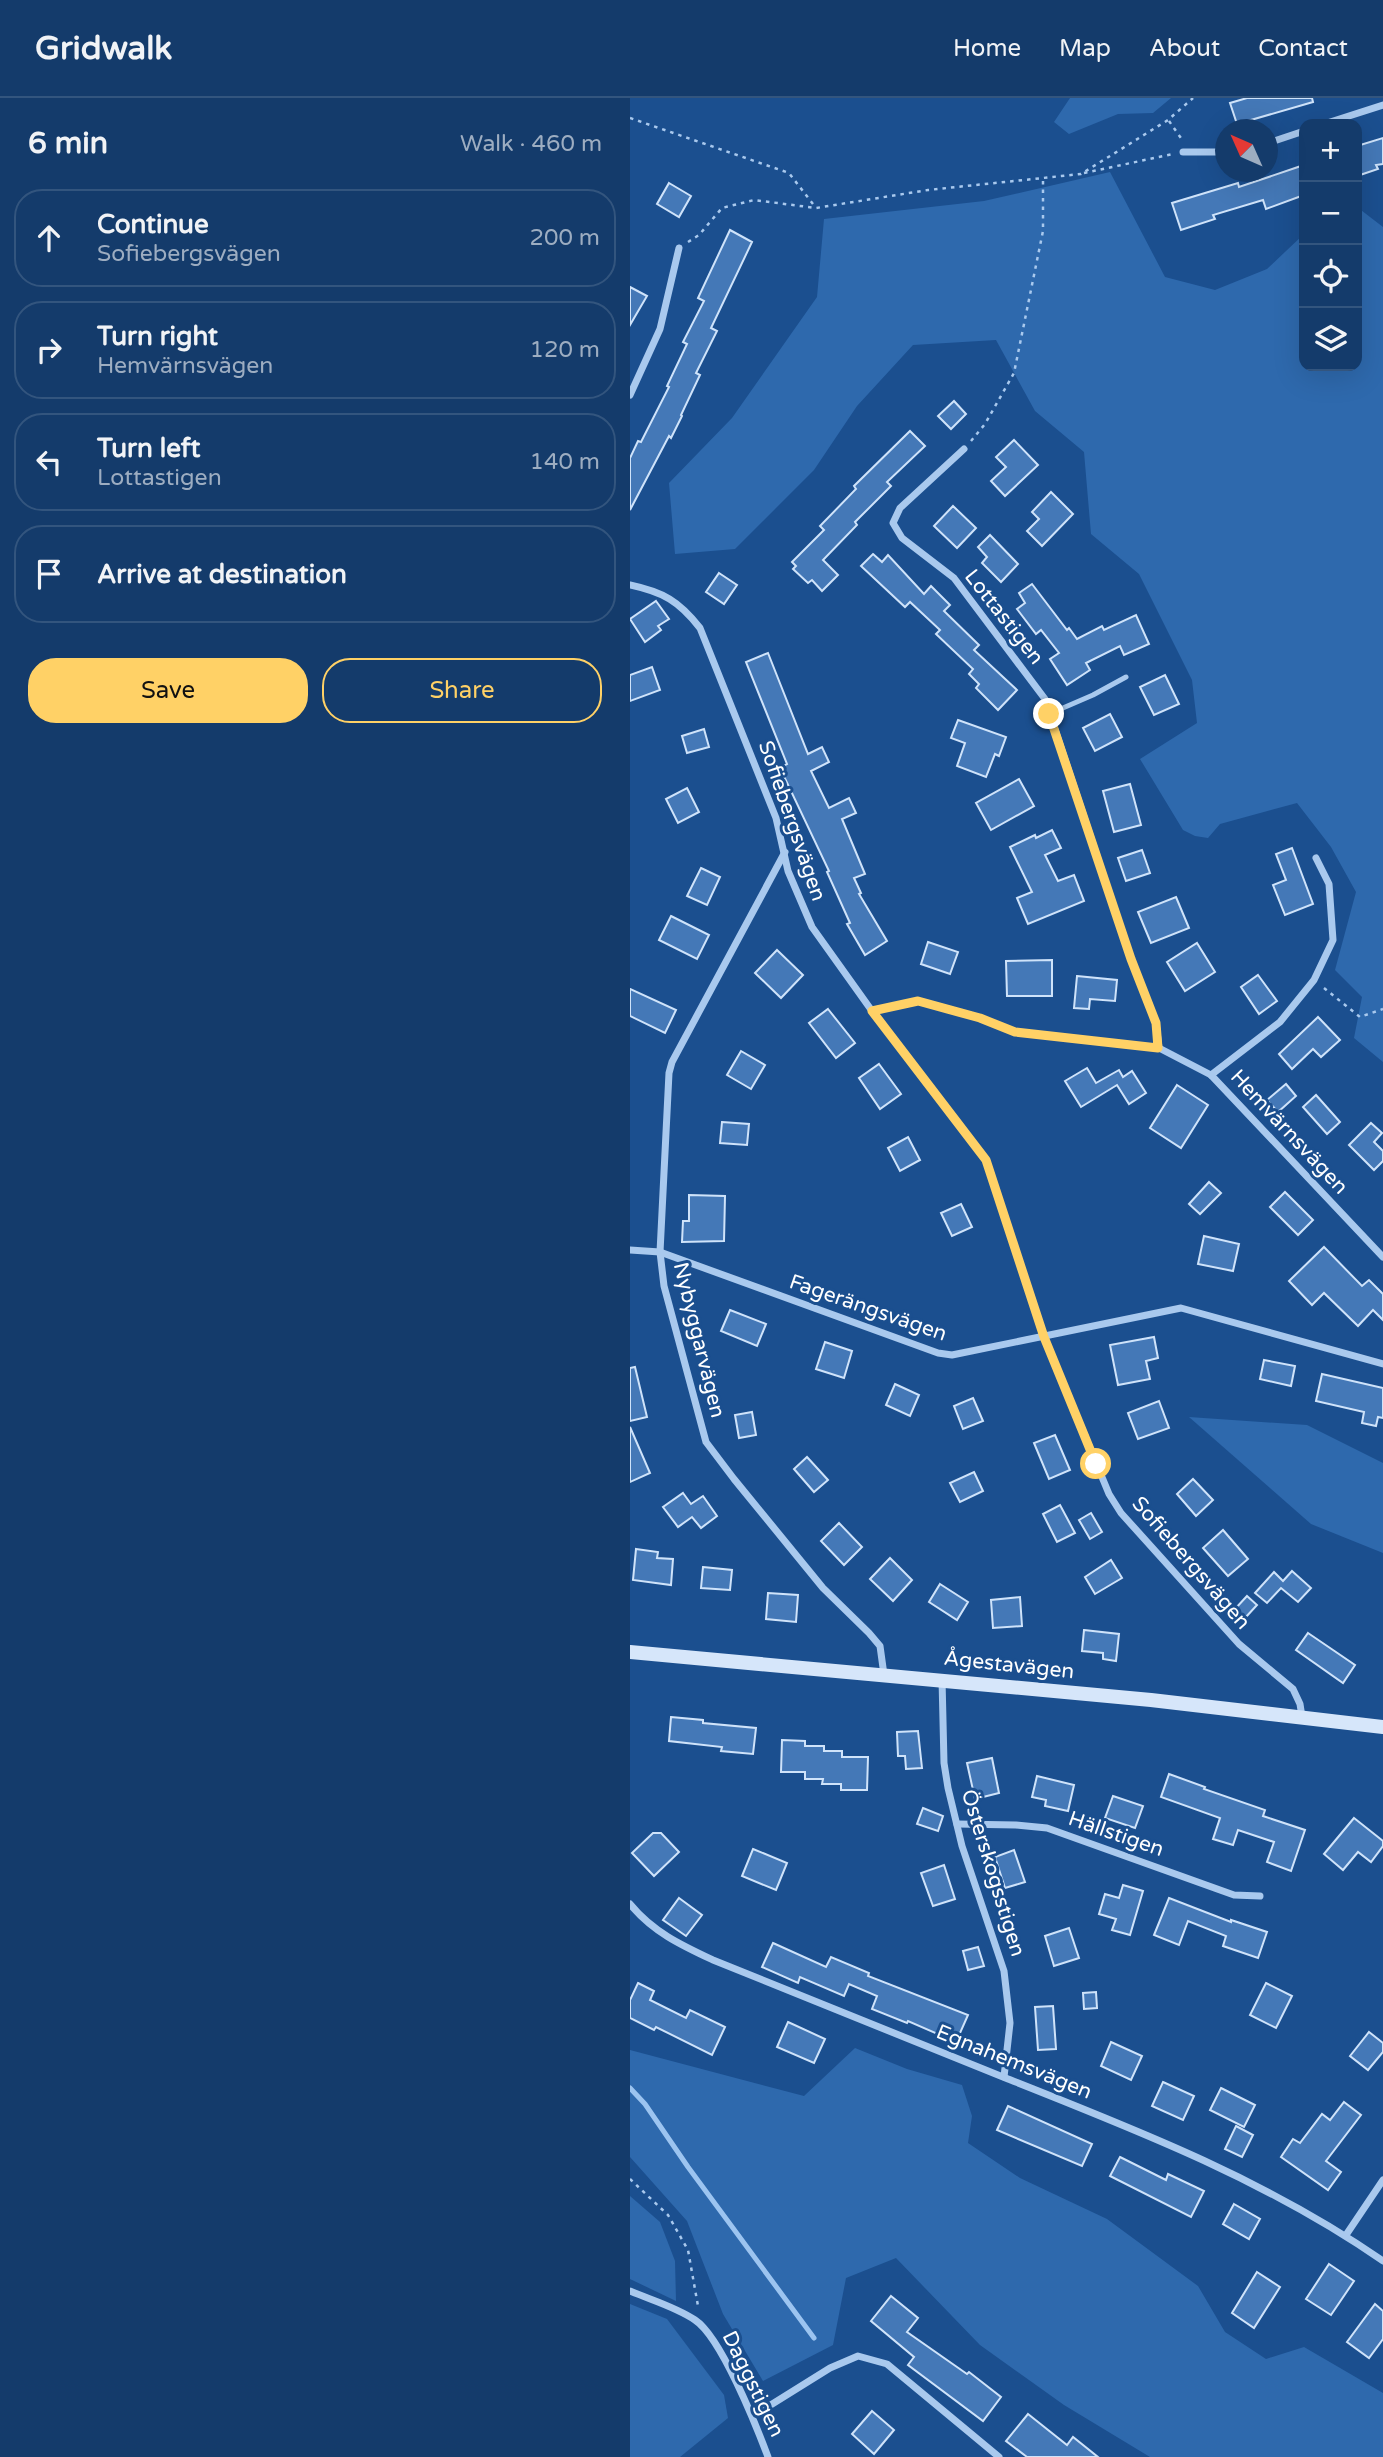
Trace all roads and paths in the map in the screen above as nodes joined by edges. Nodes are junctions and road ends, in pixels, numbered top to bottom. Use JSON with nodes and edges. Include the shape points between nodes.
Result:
{"nodes":[{"id":1,"x":1193,"y":98,"type":"edge"},
{"id":2,"x":1383,"y":104,"type":"edge"},
{"id":3,"x":630,"y":118,"type":"edge"},
{"id":4,"x":1339,"y":119,"type":"edge"},
{"id":5,"x":1168,"y":120,"type":"junction"},
{"id":6,"x":1299,"y":133,"type":"edge"},
{"id":7,"x":1278,"y":140,"type":"edge"},
{"id":8,"x":1183,"y":152,"type":"junction"},
{"id":9,"x":1215,"y":152,"type":"edge"},
{"id":10,"x":1081,"y":174,"type":"junction"},
{"id":11,"x":1043,"y":177,"type":"junction"},
{"id":12,"x":817,"y":208,"type":"junction"},
{"id":13,"x":679,"y":248,"type":"joint"},
{"id":14,"x":630,"y":395,"type":"edge"},
{"id":15,"x":964,"y":449,"type":"joint"},
{"id":16,"x":630,"y":585,"type":"edge"},
{"id":17,"x":1126,"y":677,"type":"dead end"},
{"id":18,"x":1049,"y":714,"type":"junction"},
{"id":19,"x":785,"y":851,"type":"junction"},
{"id":20,"x":1316,"y":858,"type":"dead end"},
{"id":21,"x":1314,"y":980,"type":"junction"},
{"id":22,"x":1383,"y":1009,"type":"edge"},
{"id":23,"x":872,"y":1011,"type":"junction"},
{"id":24,"x":1158,"y":1048,"type":"junction"},
{"id":25,"x":1211,"y":1075,"type":"junction"},
{"id":26,"x":630,"y":1250,"type":"edge"},
{"id":27,"x":660,"y":1252,"type":"junction"},
{"id":28,"x":1383,"y":1256,"type":"edge"},
{"id":29,"x":1044,"y":1337,"type":"junction"},
{"id":30,"x":1383,"y":1364,"type":"edge"},
{"id":31,"x":630,"y":1651,"type":"edge"},
{"id":32,"x":884,"y":1675,"type":"junction"},
{"id":33,"x":942,"y":1679,"type":"junction"},
{"id":34,"x":1302,"y":1717,"type":"junction"},
{"id":35,"x":1383,"y":1727,"type":"edge"},
{"id":36,"x":957,"y":1825,"type":"junction"},
{"id":37,"x":1260,"y":1896,"type":"dead end"},
{"id":38,"x":630,"y":1905,"type":"edge"},
{"id":39,"x":1004,"y":2077,"type":"junction"},
{"id":40,"x":630,"y":2179,"type":"edge"},
{"id":41,"x":1383,"y":2180,"type":"edge"},
{"id":42,"x":1346,"y":2235,"type":"junction"},
{"id":43,"x":1383,"y":2261,"type":"edge"},
{"id":44,"x":630,"y":2291,"type":"edge"},
{"id":45,"x":694,"y":2319,"type":"junction"},
{"id":46,"x":753,"y":2416,"type":"junction"},
{"id":47,"x":768,"y":2457,"type":"edge"},
{"id":48,"x":999,"y":2457,"type":"edge"}],
"edges":[{"from":1,"to":5,"type":"path"},
{"from":2,"to":4,"type":"street"},
{"from":3,"to":12,"type":"path","via":[[789,173]]},
{"from":5,"to":8,"type":"path","via":[[1183,141]]},
{"from":5,"to":10,"type":"path"},
{"from":6,"to":7,"type":"street"},
{"from":8,"to":9,"type":"street"},
{"from":8,"to":10,"type":"path"},
{"from":10,"to":11,"type":"path"},
{"from":11,"to":12,"type":"path"},
{"from":11,"to":15,"type":"path","via":[[1043,231],[1014,373],[985,424]]},
{"from":12,"to":13,"type":"path","via":[[754,200],[722,208],[699,235]]},
{"from":13,"to":14,"type":"street","via":[[660,329]]},
{"from":15,"to":18,"type":"street","name":"Lottastigen","via":[[900,508],[893,523],[902,538],[967,593],[1045,699]]},
{"from":16,"to":19,"type":"street","name":"Sofiebergsvägen","via":[[663,594],[700,628]]},
{"from":17,"to":18,"type":"lane"},
{"from":18,"to":24,"type":"street","name":"Lottastigen","via":[[1156,1023]]},
{"from":19,"to":23,"type":"street","name":"Sofiebergsvägen","via":[[788,871],[812,928]]},
{"from":19,"to":27,"type":"street","name":"Nybyggarvägen","via":[[672,1062]]},
{"from":20,"to":21,"type":"street","via":[[1329,884],[1333,940]]},
{"from":21,"to":22,"type":"path","via":[[1360,1017]]},
{"from":21,"to":25,"type":"street","via":[[1280,1022]]},
{"from":23,"to":24,"type":"street","name":"Hemvärnsvägen","via":[[918,1001],[1015,1032]]},
{"from":23,"to":29,"type":"street","name":"Sofiebergsvägen","via":[[986,1160]]},
{"from":24,"to":25,"type":"street","name":"Hemvärnsvägen"},
{"from":25,"to":28,"type":"street","name":"Hemvärnsvägen"},
{"from":26,"to":27,"type":"street","name":"Fagerängsvägen"},
{"from":27,"to":29,"type":"street","name":"Fagerängsvägen","via":[[938,1353],[952,1355]]},
{"from":27,"to":32,"type":"street","name":"Nybyggarvägen","via":[[664,1286],[706,1442],[823,1588],[880,1646]]},
{"from":29,"to":30,"type":"street","name":"Fagerängsvägen","via":[[1181,1308]]},
{"from":29,"to":34,"type":"street","name":"Sofiebergsvägen","via":[[1121,1513],[1238,1644],[1293,1689]]},
{"from":31,"to":32,"type":"main road","name":"Ågestavägen"},
{"from":32,"to":33,"type":"main road","name":"Ågestavägen"},
{"from":33,"to":34,"type":"main road","name":"Ågestavägen"},
{"from":33,"to":36,"type":"street","name":"Österskogsstigen","via":[[944,1763]]},
{"from":34,"to":35,"type":"main road","name":"Ågestavägen"},
{"from":36,"to":37,"type":"street","name":"Hällstigen","via":[[1047,1828],[1234,1895]]},
{"from":36,"to":39,"type":"street","name":"Österskogsstigen","via":[[1004,1971],[1010,2023]]},
{"from":38,"to":39,"type":"street","name":"Egnahemsvägen","via":[[667,1938],[713,1960]]},
{"from":39,"to":42,"type":"street","name":"Egnahemsvägen","via":[[1244,2179]]},
{"from":40,"to":45,"type":"path","via":[[668,2215],[688,2250],[698,2307]]},
{"from":41,"to":42,"type":"street"},
{"from":42,"to":43,"type":"street","name":"Egnahemsvägen"},
{"from":44,"to":45,"type":"street","name":"Daggstigen"},
{"from":45,"to":46,"type":"street","name":"Daggstigen","via":[[709,2332]]},
{"from":46,"to":47,"type":"street","name":"Daggstigen"},
{"from":46,"to":48,"type":"street","via":[[858,2356],[887,2364]]}]}
